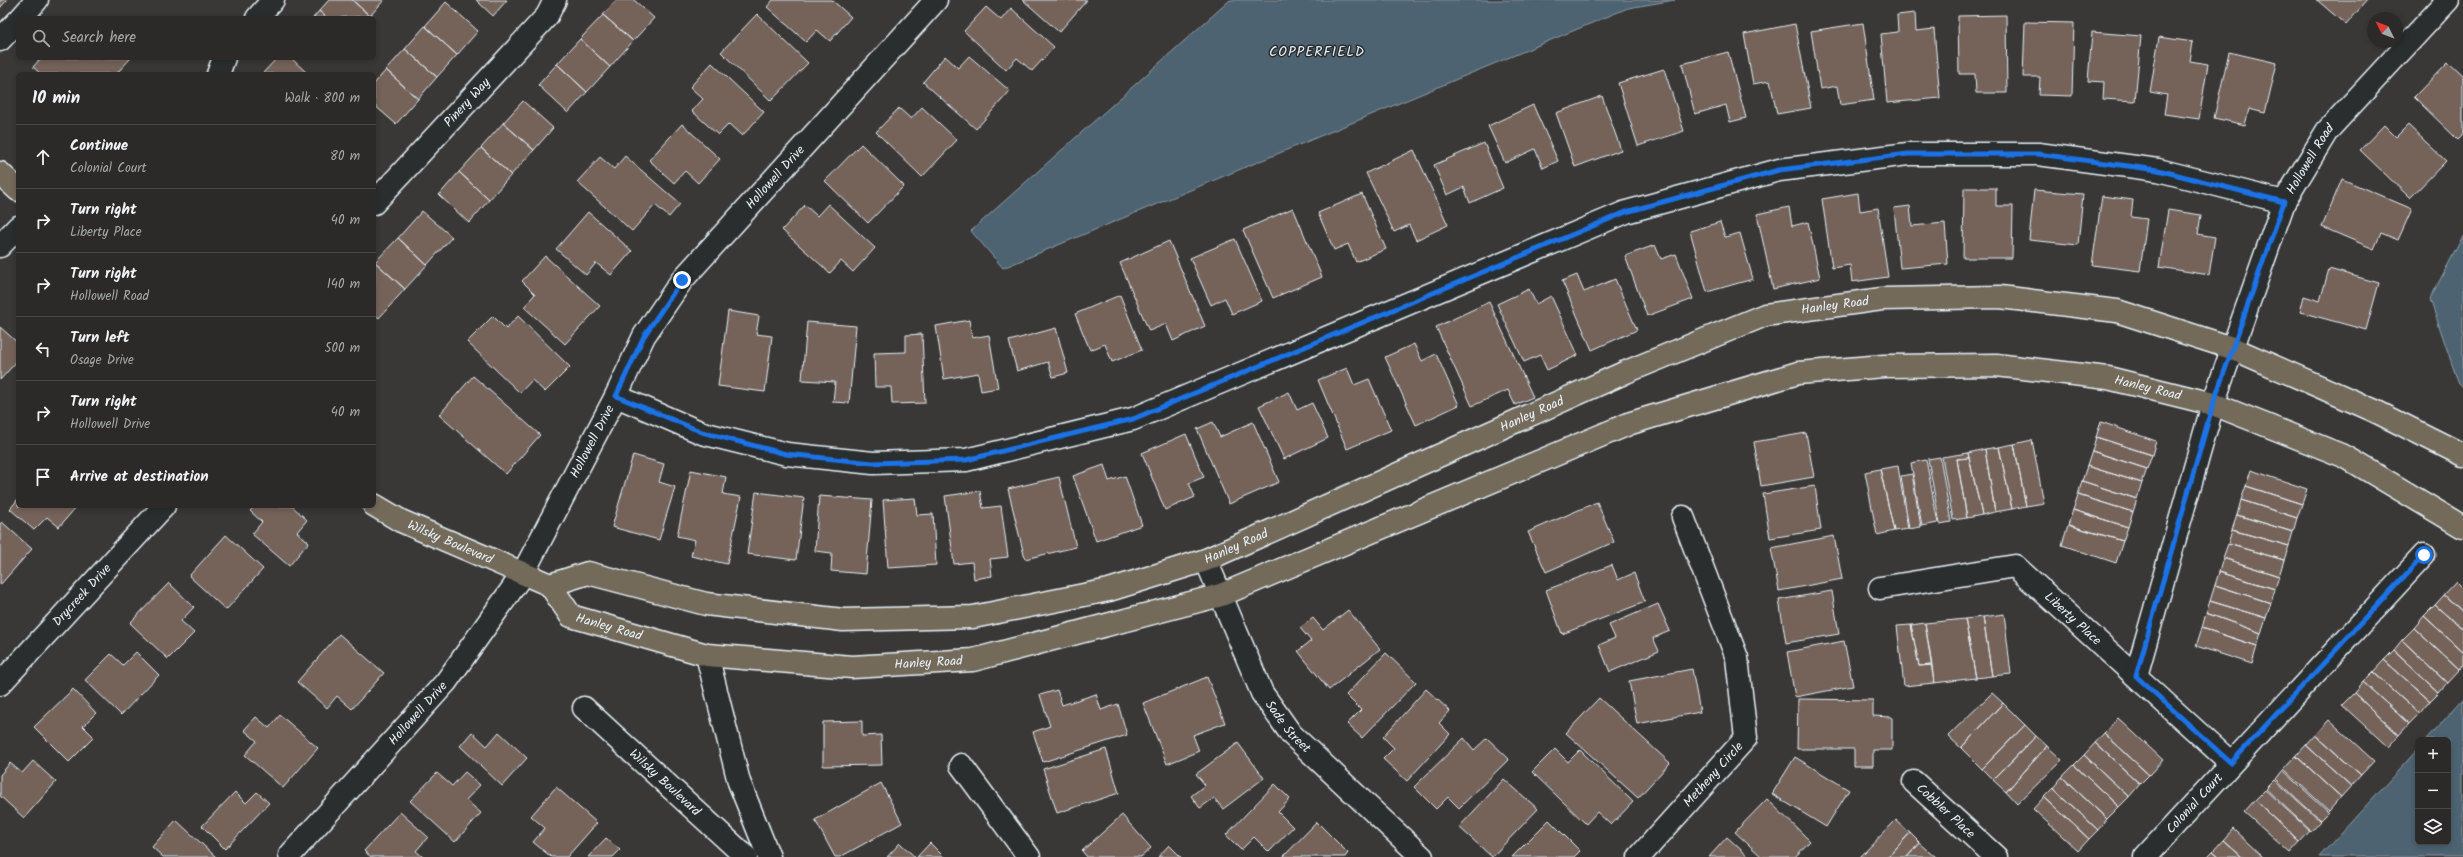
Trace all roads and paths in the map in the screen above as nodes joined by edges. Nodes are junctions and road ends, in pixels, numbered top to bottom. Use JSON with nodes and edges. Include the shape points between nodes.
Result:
{"nodes":[{"id":1,"x":38,"y":0,"type":"edge"},
{"id":2,"x":273,"y":0,"type":"edge"},
{"id":3,"x":555,"y":0,"type":"edge"},
{"id":4,"x":936,"y":0,"type":"edge"},
{"id":5,"x":2448,"y":0,"type":"edge"},
{"id":6,"x":23,"y":16,"type":"edge"},
{"id":7,"x":259,"y":16,"type":"edge"},
{"id":8,"x":16,"y":23,"type":"edge"},
{"id":9,"x":0,"y":40,"type":"edge"},
{"id":10,"x":223,"y":60,"type":"edge"},
{"id":11,"x":219,"y":72,"type":"edge"},
{"id":12,"x":0,"y":173,"type":"edge"},
{"id":13,"x":16,"y":188,"type":"edge"},
{"id":14,"x":376,"y":200,"type":"edge"},
{"id":15,"x":2284,"y":202,"type":"junction"},
{"id":16,"x":16,"y":229,"type":"edge"},
{"id":17,"x":0,"y":246,"type":"edge"},
{"id":18,"x":2232,"y":348,"type":"junction"},
{"id":19,"x":616,"y":396,"type":"junction"},
{"id":20,"x":2213,"y":404,"type":"junction"},
{"id":21,"x":2463,"y":455,"type":"edge"},
{"id":22,"x":376,"y":506,"type":"edge"},
{"id":23,"x":162,"y":508,"type":"edge"},
{"id":24,"x":1684,"y":517,"type":"dead end"},
{"id":25,"x":2463,"y":527,"type":"edge"},
{"id":26,"x":2424,"y":555,"type":"dead end"},
{"id":27,"x":1206,"y":560,"type":"junction"},
{"id":28,"x":522,"y":575,"type":"junction"},
{"id":29,"x":550,"y":585,"type":"junction"},
{"id":30,"x":1880,"y":588,"type":"dead end"},
{"id":31,"x":1221,"y":595,"type":"junction"},
{"id":32,"x":707,"y":655,"type":"junction"},
{"id":33,"x":2136,"y":676,"type":"junction"},
{"id":34,"x":0,"y":684,"type":"edge"},
{"id":35,"x":584,"y":708,"type":"dead end"},
{"id":36,"x":2231,"y":763,"type":"junction"},
{"id":37,"x":961,"y":765,"type":"dead end"},
{"id":38,"x":1914,"y":782,"type":"dead end"},
{"id":39,"x":291,"y":856,"type":"edge"},
{"id":40,"x":746,"y":857,"type":"edge"},
{"id":41,"x":769,"y":857,"type":"edge"},
{"id":42,"x":1029,"y":857,"type":"edge"},
{"id":43,"x":1422,"y":857,"type":"edge"},
{"id":44,"x":1639,"y":857,"type":"edge"},
{"id":45,"x":1996,"y":857,"type":"edge"},
{"id":46,"x":2145,"y":857,"type":"edge"}],
"edges":[{"from":1,"to":6,"type":"street"},
{"from":2,"to":7,"type":"street"},
{"from":3,"to":14,"type":"street","name":"Pinery Way","via":[[547,16]]},
{"from":4,"to":19,"type":"street","name":"Hollowell Drive","via":[[682,280],[644,336]]},
{"from":5,"to":15,"type":"street","name":"Hollowell Road","via":[[2327,131]]},
{"from":8,"to":9,"type":"street"},
{"from":10,"to":11,"type":"street"},
{"from":12,"to":13,"type":"main road"},
{"from":15,"to":18,"type":"street","name":"Hollowell Road"},
{"from":15,"to":19,"type":"street","via":[[2158,170],[2038,154],[1908,154],[1779,170],[1626,212],[1133,419],[966,460],[873,463],[786,454],[702,432]]},
{"from":16,"to":17,"type":"street"},
{"from":18,"to":20,"type":"street","name":"Hollowell Road"},
{"from":18,"to":21,"type":"main road","name":"Hanley Road","via":[[2375,411]]},
{"from":18,"to":27,"type":"main road","name":"Hanley Road","via":[[2118,311],[2000,297],[1882,299],[1765,315],[1626,372]]},
{"from":19,"to":28,"type":"street","name":"Hollowell Drive"},
{"from":20,"to":25,"type":"main road","name":"Hanley Road","via":[[2346,457]]},
{"from":20,"to":31,"type":"main road","name":"Hanley Road","via":[[2108,378],[1996,365],[1884,366],[1798,373],[1631,423]]},
{"from":20,"to":33,"type":"street","name":"Hollowell Road"},
{"from":22,"to":28,"type":"main road","name":"Wilsky Boulevard","via":[[401,522]]},
{"from":23,"to":34,"type":"street","name":"Drycreek Drive"},
{"from":24,"to":44,"type":"street","name":"Metheny Circle","via":[[1737,658],[1746,738]]},
{"from":26,"to":36,"type":"street","name":"Colonial Court"},
{"from":27,"to":29,"type":"main road","name":"Hanley Road","via":[[1109,590],[972,617],[843,620],[706,604],[588,573]]},
{"from":27,"to":31,"type":"street","name":"Sade Street"},
{"from":28,"to":29,"type":"main road","name":"Wilsky Boulevard"},
{"from":28,"to":39,"type":"street","name":"Hollowell Drive","via":[[446,682]]},
{"from":29,"to":32,"type":"main road","name":"Hanley Road","via":[[571,616]]},
{"from":30,"to":33,"type":"street","name":"Liberty Place","via":[[2015,566]]},
{"from":31,"to":32,"type":"main road","name":"Hanley Road","via":[[973,660],[852,667]]},
{"from":31,"to":43,"type":"street","name":"Sade Street","via":[[1262,693],[1291,734]]},
{"from":32,"to":41,"type":"street","via":[[739,782]]},
{"from":33,"to":36,"type":"street","name":"Liberty Place"},
{"from":35,"to":40,"type":"street","name":"Wilsky Boulevard"},
{"from":36,"to":46,"type":"street","name":"Colonial Court"},
{"from":37,"to":42,"type":"street"},
{"from":38,"to":45,"type":"street","name":"Cobbler Place"}]}
